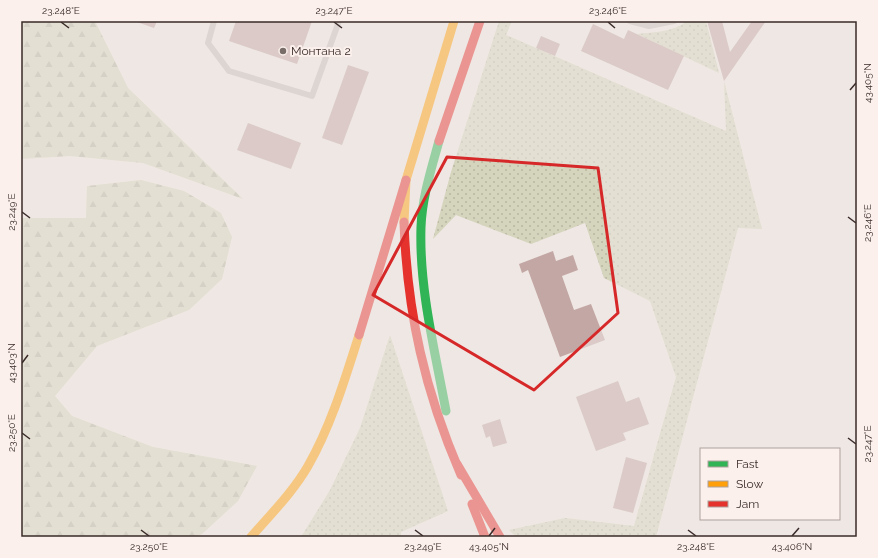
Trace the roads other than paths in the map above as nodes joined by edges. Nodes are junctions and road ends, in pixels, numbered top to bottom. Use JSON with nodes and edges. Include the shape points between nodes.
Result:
{"nodes":[{"id":1,"x":214,"y":21,"type":"edge"},
{"id":2,"x":340,"y":21,"type":"edge"},
{"id":3,"x":450,"y":21,"type":"edge"},
{"id":4,"x":454,"y":21,"type":"edge"},
{"id":5,"x":480,"y":21,"type":"edge"},
{"id":6,"x":630,"y":21,"type":"edge"},
{"id":7,"x":674,"y":21,"type":"edge"},
{"id":8,"x":447,"y":39,"type":"junction"},
{"id":9,"x":406,"y":180,"type":"junction"},
{"id":10,"x":457,"y":464,"type":"junction"},
{"id":11,"x":251,"y":537,"type":"edge"},
{"id":12,"x":485,"y":537,"type":"edge"},
{"id":13,"x":500,"y":537,"type":"edge"}],
"edges":[{"from":1,"to":2,"type":"lane","via":[[208,43],[229,71],[312,96]]},
{"from":3,"to":8,"type":"lane"},
{"from":4,"to":8,"type":"main road"},
{"from":5,"to":10,"type":"main road","via":[[430,172],[421,226],[424,291]]},
{"from":6,"to":7,"type":"lane","via":[[649,26]]},
{"from":8,"to":9,"type":"main road"},
{"from":9,"to":10,"type":"main road","via":[[404,223],[408,295],[422,366],[447,443]]},
{"from":9,"to":11,"type":"main road","via":[[350,364],[325,431],[308,466],[288,495]]},
{"from":10,"to":12,"type":"main road"},
{"from":10,"to":13,"type":"main road"}]}
